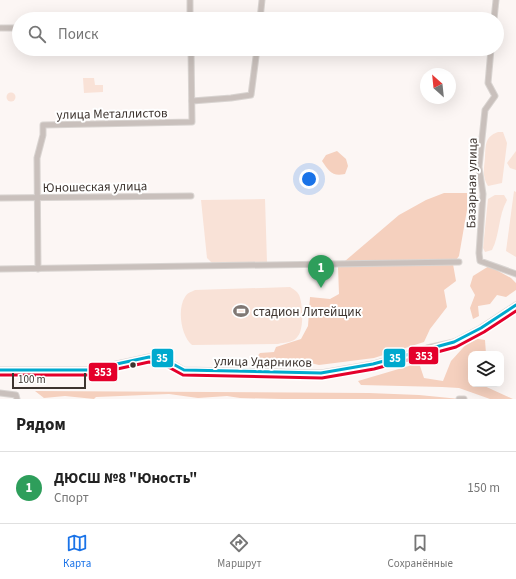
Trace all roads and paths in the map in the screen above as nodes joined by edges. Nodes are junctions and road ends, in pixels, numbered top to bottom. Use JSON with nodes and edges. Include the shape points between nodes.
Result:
{"nodes":[{"id":1,"x":190,"y":0,"type":"edge"},
{"id":2,"x":262,"y":0,"type":"edge"},
{"id":3,"x":496,"y":0,"type":"edge"},
{"id":4,"x":190,"y":12,"type":"edge"},
{"id":5,"x":261,"y":12,"type":"edge"},
{"id":6,"x":495,"y":12,"type":"edge"},
{"id":7,"x":0,"y":28,"type":"edge"},
{"id":8,"x":12,"y":28,"type":"edge"},
{"id":9,"x":191,"y":56,"type":"edge"},
{"id":10,"x":256,"y":56,"type":"edge"},
{"id":11,"x":490,"y":56,"type":"edge"},
{"id":12,"x":192,"y":101,"type":"junction"},
{"id":13,"x":191,"y":196,"type":"dead end"},
{"id":14,"x":0,"y":198,"type":"edge"},
{"id":15,"x":37,"y":198,"type":"junction"},
{"id":16,"x":460,"y":262,"type":"dead end"},
{"id":17,"x":0,"y":269,"type":"edge"},
{"id":18,"x":38,"y":269,"type":"junction"},
{"id":19,"x":516,"y":274,"type":"edge"},
{"id":20,"x":516,"y":305,"type":"edge"},
{"id":21,"x":0,"y":370,"type":"edge"},
{"id":22,"x":0,"y":394,"type":"edge"},
{"id":23,"x":17,"y":399,"type":"edge"},
{"id":24,"x":459,"y":399,"type":"edge"},
{"id":25,"x":464,"y":399,"type":"edge"}],
"edges":[{"from":1,"to":4,"type":"street"},
{"from":2,"to":5,"type":"street"},
{"from":3,"to":6,"type":"street"},
{"from":7,"to":8,"type":"street"},
{"from":9,"to":12,"type":"street"},
{"from":10,"to":12,"type":"street","via":[[251,95]]},
{"from":11,"to":19,"type":"street","name":"Базарная улица","via":[[488,83],[495,96],[485,110],[479,167],[483,194],[479,253],[480,261]]},
{"from":12,"to":15,"type":"street","name":"улица Металлистов","via":[[192,122],[43,125],[44,135],[37,158]]},
{"from":13,"to":15,"type":"street","name":"Юношеская улица"},
{"from":14,"to":15,"type":"street","name":"Юношеская улица"},
{"from":15,"to":18,"type":"street"},
{"from":16,"to":18,"type":"street"},
{"from":17,"to":18,"type":"street"},
{"from":20,"to":21,"type":"street","name":"улица Ударников","via":[[454,342],[373,364],[321,373],[184,370],[162,358],[88,370]]},
{"from":22,"to":23,"type":"street","via":[[16,395]]},
{"from":24,"to":25,"type":"street"}]}
